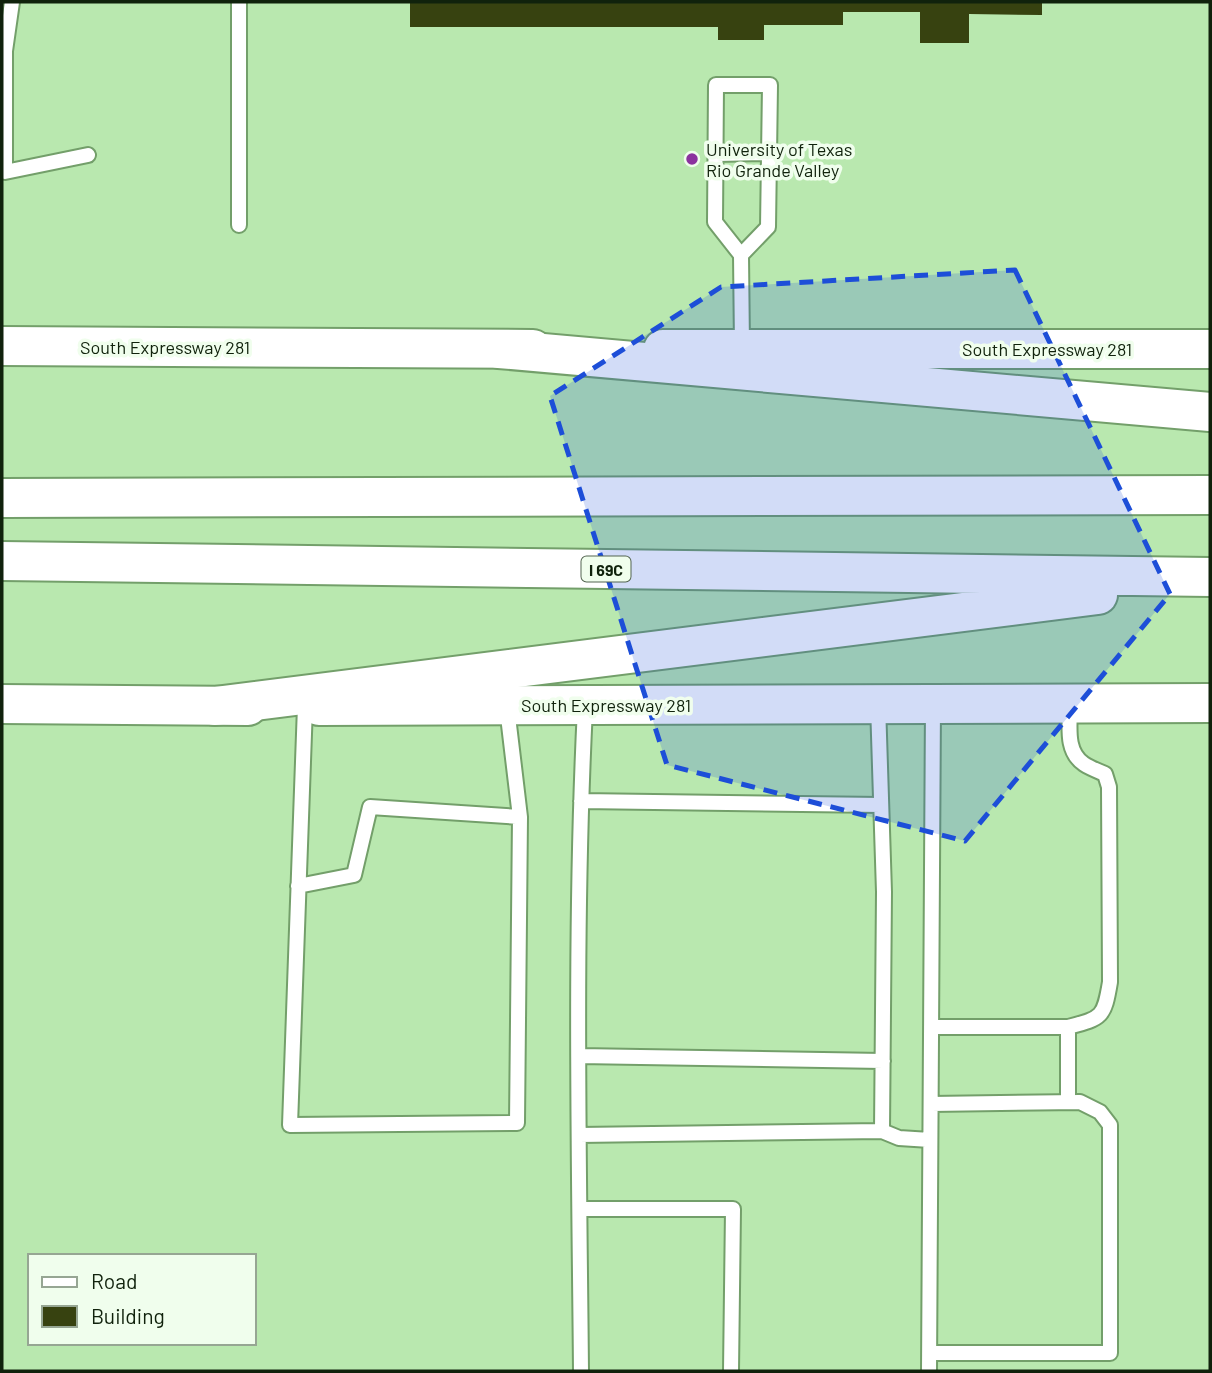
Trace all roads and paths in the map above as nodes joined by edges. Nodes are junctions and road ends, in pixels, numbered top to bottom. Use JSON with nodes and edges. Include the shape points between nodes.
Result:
{"nodes":[{"id":1,"x":12,"y":2,"type":"edge"},
{"id":2,"x":239,"y":2,"type":"edge"},
{"id":3,"x":4,"y":51,"type":"edge"},
{"id":4,"x":769,"y":153,"type":"junction"},
{"id":5,"x":716,"y":154,"type":"junction"},
{"id":6,"x":88,"y":155,"type":"dead end"},
{"id":7,"x":4,"y":175,"type":"edge"},
{"id":8,"x":239,"y":225,"type":"dead end"},
{"id":9,"x":741,"y":255,"type":"junction"},
{"id":10,"x":2,"y":346,"type":"edge"},
{"id":11,"x":499,"y":349,"type":"junction"},
{"id":12,"x":742,"y":349,"type":"junction"},
{"id":13,"x":1210,"y":349,"type":"edge"},
{"id":14,"x":1210,"y":412,"type":"edge"},
{"id":15,"x":1210,"y":495,"type":"edge"},
{"id":16,"x":2,"y":498,"type":"edge"},
{"id":17,"x":2,"y":561,"type":"edge"},
{"id":18,"x":1210,"y":579,"type":"edge"},
{"id":19,"x":1210,"y":703,"type":"edge"},
{"id":20,"x":2,"y":704,"type":"edge"},
{"id":21,"x":878,"y":704,"type":"junction"},
{"id":22,"x":933,"y":704,"type":"junction"},
{"id":23,"x":1070,"y":704,"type":"junction"},
{"id":24,"x":506,"y":705,"type":"junction"},
{"id":25,"x":586,"y":705,"type":"junction"},
{"id":26,"x":215,"y":706,"type":"junction"},
{"id":27,"x":304,"y":706,"type":"junction"},
{"id":28,"x":581,"y":801,"type":"junction"},
{"id":29,"x":881,"y":805,"type":"junction"},
{"id":30,"x":520,"y":817,"type":"junction"},
{"id":31,"x":298,"y":886,"type":"junction"},
{"id":32,"x":932,"y":1027,"type":"junction"},
{"id":33,"x":1068,"y":1027,"type":"junction"},
{"id":34,"x":579,"y":1056,"type":"junction"},
{"id":35,"x":883,"y":1061,"type":"junction"},
{"id":36,"x":1068,"y":1101,"type":"junction"},
{"id":37,"x":931,"y":1104,"type":"junction"},
{"id":38,"x":882,"y":1131,"type":"junction"},
{"id":39,"x":579,"y":1135,"type":"junction"},
{"id":40,"x":930,"y":1140,"type":"junction"},
{"id":41,"x":580,"y":1209,"type":"junction"},
{"id":42,"x":929,"y":1353,"type":"junction"},
{"id":43,"x":581,"y":1371,"type":"edge"},
{"id":44,"x":731,"y":1371,"type":"edge"},
{"id":45,"x":929,"y":1371,"type":"edge"}],
"edges":[{"from":1,"to":3,"type":"lane"},
{"from":2,"to":8,"type":"lane"},
{"from":3,"to":7,"type":"lane"},
{"from":4,"to":5,"type":"lane"},
{"from":4,"to":5,"type":"lane","via":[[770,85],[716,85]]},
{"from":4,"to":9,"type":"lane","via":[[768,227]]},
{"from":5,"to":9,"type":"lane","via":[[715,222]]},
{"from":6,"to":7,"type":"lane"},
{"from":9,"to":12,"type":"lane"},
{"from":10,"to":11,"type":"main road","name":"South Expressway 281"},
{"from":11,"to":12,"type":"main road","name":"South Expressway 281"},
{"from":11,"to":14,"type":"main road"},
{"from":12,"to":13,"type":"main road","name":"South Expressway 281"},
{"from":15,"to":16,"type":"main road"},
{"from":17,"to":18,"type":"main road","number":"I 69C"},
{"from":18,"to":26,"type":"main road"},
{"from":19,"to":23,"type":"main road","name":"South Expressway 281"},
{"from":20,"to":26,"type":"main road","name":"South Expressway 281"},
{"from":21,"to":22,"type":"main road","name":"South Expressway 281"},
{"from":21,"to":25,"type":"main road","name":"South Expressway 281"},
{"from":21,"to":29,"type":"lane"},
{"from":22,"to":23,"type":"main road","name":"South Expressway 281"},
{"from":22,"to":32,"type":"lane"},
{"from":23,"to":33,"type":"lane","via":[[1072,752],[1083,764],[1105,774],[1109,787],[1110,982],[1106,1007],[1093,1020]]},
{"from":24,"to":25,"type":"main road","name":"South Expressway 281"},
{"from":24,"to":27,"type":"main road","name":"South Expressway 281"},
{"from":24,"to":30,"type":"lane"},
{"from":25,"to":28,"type":"lane"},
{"from":26,"to":27,"type":"main road","name":"South Expressway 281"},
{"from":27,"to":31,"type":"lane"},
{"from":28,"to":29,"type":"lane"},
{"from":28,"to":34,"type":"lane"},
{"from":29,"to":35,"type":"lane"},
{"from":30,"to":31,"type":"lane","via":[[370,807],[354,875]]},
{"from":30,"to":31,"type":"lane","via":[[517,1123],[290,1125]]},
{"from":32,"to":33,"type":"lane"},
{"from":32,"to":37,"type":"lane"},
{"from":33,"to":36,"type":"lane"},
{"from":34,"to":35,"type":"lane"},
{"from":34,"to":39,"type":"lane"},
{"from":35,"to":38,"type":"lane"},
{"from":36,"to":37,"type":"lane"},
{"from":36,"to":42,"type":"lane","via":[[1100,1112],[1110,1125],[1110,1353]]},
{"from":37,"to":40,"type":"lane"},
{"from":38,"to":39,"type":"lane"},
{"from":38,"to":40,"type":"lane","via":[[899,1138]]},
{"from":39,"to":41,"type":"lane"},
{"from":40,"to":42,"type":"lane"},
{"from":41,"to":43,"type":"lane"},
{"from":41,"to":44,"type":"lane","via":[[733,1209]]},
{"from":42,"to":45,"type":"lane"}]}
